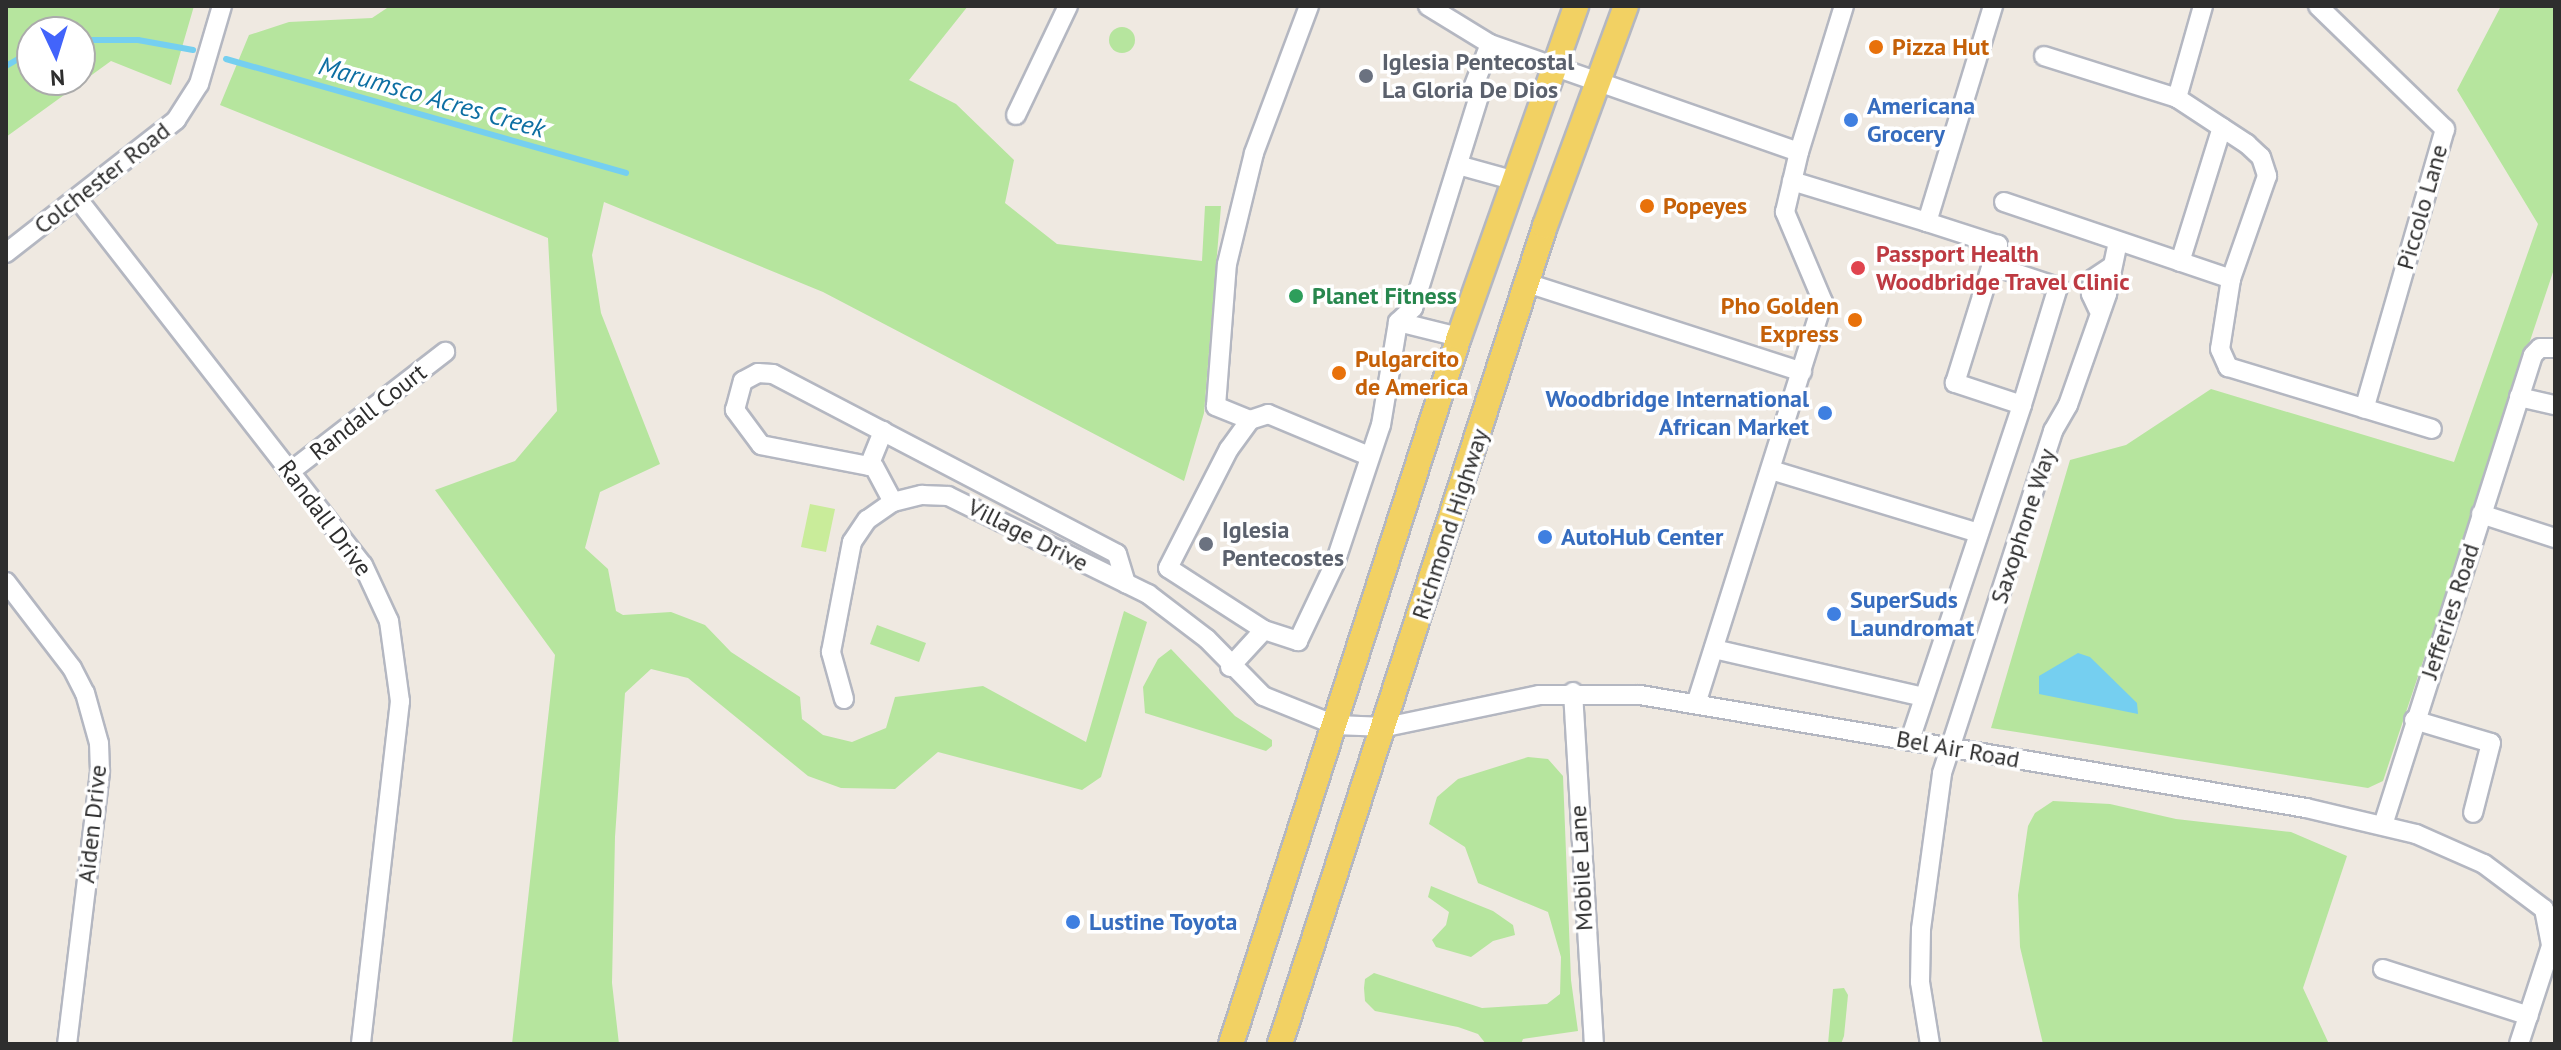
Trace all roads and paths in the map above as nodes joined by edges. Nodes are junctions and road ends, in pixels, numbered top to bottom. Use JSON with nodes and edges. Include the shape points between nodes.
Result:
{"nodes":[{"id":1,"x":222,"y":6,"type":"edge"},
{"id":2,"x":1068,"y":6,"type":"edge"},
{"id":3,"x":1309,"y":6,"type":"edge"},
{"id":4,"x":1428,"y":6,"type":"edge"},
{"id":5,"x":1576,"y":6,"type":"edge"},
{"id":6,"x":1626,"y":6,"type":"edge"},
{"id":7,"x":1844,"y":6,"type":"edge"},
{"id":8,"x":1993,"y":6,"type":"edge"},
{"id":9,"x":2203,"y":6,"type":"edge"},
{"id":10,"x":2318,"y":6,"type":"edge"},
{"id":11,"x":1490,"y":44,"type":"junction"},
{"id":12,"x":2044,"y":56,"type":"dead end"},
{"id":13,"x":1553,"y":67,"type":"junction"},
{"id":14,"x":1596,"y":82,"type":"junction"},
{"id":15,"x":2177,"y":98,"type":"junction"},
{"id":16,"x":1016,"y":115,"type":"dead end"},
{"id":17,"x":2222,"y":127,"type":"junction"},
{"id":18,"x":1799,"y":152,"type":"junction"},
{"id":19,"x":1458,"y":165,"type":"junction"},
{"id":20,"x":1512,"y":180,"type":"junction"},
{"id":21,"x":1792,"y":181,"type":"junction"},
{"id":22,"x":77,"y":198,"type":"junction"},
{"id":23,"x":2004,"y":202,"type":"dead end"},
{"id":24,"x":1927,"y":222,"type":"junction"},
{"id":25,"x":2118,"y":242,"type":"junction"},
{"id":26,"x":6,"y":253,"type":"edge"},
{"id":27,"x":2180,"y":262,"type":"junction"},
{"id":28,"x":1991,"y":265,"type":"junction"},
{"id":29,"x":2231,"y":279,"type":"junction"},
{"id":30,"x":1527,"y":283,"type":"junction"},
{"id":31,"x":1398,"y":322,"type":"junction"},
{"id":32,"x":1459,"y":337,"type":"junction"},
{"id":33,"x":2555,"y":348,"type":"edge"},
{"id":34,"x":445,"y":352,"type":"dead end"},
{"id":35,"x":1802,"y":372,"type":"junction"},
{"id":36,"x":2519,"y":397,"type":"junction"},
{"id":37,"x":2022,"y":405,"type":"junction"},
{"id":38,"x":2555,"y":405,"type":"edge"},
{"id":39,"x":2364,"y":409,"type":"junction"},
{"id":40,"x":1250,"y":420,"type":"junction"},
{"id":41,"x":2432,"y":429,"type":"dead end"},
{"id":42,"x":883,"y":431,"type":"junction"},
{"id":43,"x":1369,"y":456,"type":"junction"},
{"id":44,"x":869,"y":466,"type":"junction"},
{"id":45,"x":1771,"y":470,"type":"junction"},
{"id":46,"x":291,"y":471,"type":"junction"},
{"id":47,"x":893,"y":502,"type":"junction"},
{"id":48,"x":2481,"y":514,"type":"junction"},
{"id":49,"x":1979,"y":533,"type":"junction"},
{"id":50,"x":2555,"y":538,"type":"edge"},
{"id":51,"x":6,"y":582,"type":"edge"},
{"id":52,"x":1195,"y":583,"type":"junction"},
{"id":53,"x":1126,"y":584,"type":"junction"},
{"id":54,"x":1175,"y":612,"type":"junction"},
{"id":55,"x":1264,"y":630,"type":"junction"},
{"id":56,"x":1714,"y":649,"type":"junction"},
{"id":57,"x":1230,"y":667,"type":"junction"},
{"id":58,"x":1573,"y":692,"type":"junction"},
{"id":59,"x":1924,"y":697,"type":"junction"},
{"id":60,"x":844,"y":699,"type":"dead end"},
{"id":61,"x":1696,"y":704,"type":"junction"},
{"id":62,"x":2414,"y":720,"type":"junction"},
{"id":63,"x":1335,"y":725,"type":"junction"},
{"id":64,"x":1386,"y":727,"type":"junction"},
{"id":65,"x":1910,"y":740,"type":"junction"},
{"id":66,"x":1952,"y":746,"type":"junction"},
{"id":67,"x":2473,"y":813,"type":"dead end"},
{"id":68,"x":2383,"y":825,"type":"junction"},
{"id":69,"x":2553,"y":924,"type":"edge"},
{"id":70,"x":2383,"y":969,"type":"dead end"},
{"id":71,"x":2529,"y":1016,"type":"junction"},
{"id":72,"x":67,"y":1044,"type":"edge"},
{"id":73,"x":361,"y":1044,"type":"edge"},
{"id":74,"x":1231,"y":1044,"type":"edge"},
{"id":75,"x":1280,"y":1044,"type":"edge"},
{"id":76,"x":1594,"y":1044,"type":"edge"},
{"id":77,"x":1930,"y":1044,"type":"edge"},
{"id":78,"x":2519,"y":1044,"type":"edge"}],
"edges":[{"from":1,"to":22,"type":"street","name":"Colchester Road","via":[[199,84],[176,120]]},
{"from":2,"to":16,"type":"street"},
{"from":3,"to":40,"type":"street","via":[[1257,144],[1227,264],[1216,406]]},
{"from":4,"to":11,"type":"street"},
{"from":5,"to":13,"type":"main road","name":"Richmond Highway"},
{"from":6,"to":14,"type":"main road","name":"Richmond Highway"},
{"from":7,"to":18,"type":"street"},
{"from":8,"to":24,"type":"street"},
{"from":9,"to":15,"type":"street"},
{"from":10,"to":39,"type":"street","name":"Piccolo Lane","via":[[2445,129]]},
{"from":11,"to":13,"type":"street"},
{"from":11,"to":19,"type":"street","via":[[1473,88],[1481,90]]},
{"from":12,"to":15,"type":"street"},
{"from":13,"to":14,"type":"street"},
{"from":13,"to":20,"type":"main road","name":"Richmond Highway"},
{"from":14,"to":18,"type":"street"},
{"from":14,"to":30,"type":"main road","name":"Richmond Highway"},
{"from":15,"to":17,"type":"street"},
{"from":17,"to":27,"type":"street"},
{"from":17,"to":29,"type":"street","via":[[2261,157],[2267,176]]},
{"from":18,"to":21,"type":"street"},
{"from":19,"to":20,"type":"street"},
{"from":19,"to":31,"type":"street","via":[[1413,308]]},
{"from":20,"to":32,"type":"main road","name":"Richmond Highway"},
{"from":21,"to":24,"type":"street"},
{"from":21,"to":35,"type":"street","via":[[1786,217],[1823,302]]},
{"from":22,"to":26,"type":"street","name":"Colchester Road"},
{"from":22,"to":46,"type":"street","name":"Randall Drive"},
{"from":23,"to":25,"type":"street"},
{"from":24,"to":28,"type":"street","via":[[1998,245]]},
{"from":25,"to":27,"type":"street"},
{"from":25,"to":66,"type":"street","name":"Saxophone Way"},
{"from":27,"to":29,"type":"street"},
{"from":28,"to":37,"type":"street","via":[[1955,383]]},
{"from":28,"to":37,"type":"street","via":[[2058,287]]},
{"from":29,"to":39,"type":"street","via":[[2220,349],[2228,367]]},
{"from":30,"to":35,"type":"street"},
{"from":30,"to":64,"type":"main road","name":"Richmond Highway"},
{"from":31,"to":32,"type":"street"},
{"from":31,"to":43,"type":"street","via":[[1381,425]]},
{"from":32,"to":63,"type":"main road","name":"Richmond Highway"},
{"from":33,"to":36,"type":"street","name":"Jefferies Road","via":[[2540,348],[2533,355]]},
{"from":34,"to":46,"type":"street","name":"Randall Court"},
{"from":35,"to":45,"type":"street"},
{"from":36,"to":38,"type":"street"},
{"from":36,"to":48,"type":"street","name":"Jefferies Road"},
{"from":37,"to":49,"type":"street"},
{"from":39,"to":41,"type":"street"},
{"from":40,"to":43,"type":"street","via":[[1268,414]]},
{"from":40,"to":52,"type":"street","via":[[1229,449],[1168,568]]},
{"from":42,"to":44,"type":"street"},
{"from":42,"to":44,"type":"street","via":[[773,374],[753,375],[738,389],[738,419],[761,445]]},
{"from":42,"to":53,"type":"street","via":[[1117,554]]},
{"from":43,"to":55,"type":"street","via":[[1355,510],[1298,641]]},
{"from":44,"to":47,"type":"street","via":[[878,471]]},
{"from":45,"to":49,"type":"street"},
{"from":45,"to":56,"type":"street"},
{"from":46,"to":73,"type":"street","name":"Randall Drive","via":[[378,592],[399,670]]},
{"from":47,"to":53,"type":"street","name":"Village Drive","via":[[922,495],[956,499]]},
{"from":47,"to":60,"type":"street","via":[[867,520],[846,560],[831,652]]},
{"from":48,"to":50,"type":"street"},
{"from":48,"to":62,"type":"street","name":"Jefferies Road"},
{"from":49,"to":59,"type":"street"},
{"from":51,"to":72,"type":"street","name":"Aiden Drive","via":[[72,668],[99,743],[100,772]]},
{"from":52,"to":54,"type":"street"},
{"from":52,"to":55,"type":"street"},
{"from":53,"to":54,"type":"street","name":"Village Drive"},
{"from":54,"to":57,"type":"street","name":"Village Drive"},
{"from":55,"to":57,"type":"street"},
{"from":56,"to":59,"type":"street"},
{"from":56,"to":61,"type":"street"},
{"from":57,"to":63,"type":"street","name":"Village Drive","via":[[1263,696]]},
{"from":58,"to":61,"type":"street","name":"Bel Air Road"},
{"from":58,"to":64,"type":"street","name":"Bel Air Road","via":[[1484,703]]},
{"from":58,"to":76,"type":"street","name":"Mobile Lane"},
{"from":59,"to":65,"type":"street"},
{"from":61,"to":65,"type":"street","name":"Bel Air Road"},
{"from":62,"to":67,"type":"street","via":[[2491,743]]},
{"from":62,"to":68,"type":"street","name":"Jefferies Road"},
{"from":63,"to":64,"type":"street","name":"Bel Air Road"},
{"from":63,"to":74,"type":"main road","name":"Richmond Highway"},
{"from":64,"to":75,"type":"main road","name":"Richmond Highway"},
{"from":65,"to":66,"type":"street","name":"Bel Air Road"},
{"from":66,"to":68,"type":"street","name":"Bel Air Road"},
{"from":66,"to":77,"type":"street","via":[[1942,773],[1921,929],[1920,982]]},
{"from":68,"to":69,"type":"street","name":"Bel Air Road","via":[[2484,864],[2536,899]]},
{"from":69,"to":71,"type":"street"},
{"from":70,"to":71,"type":"street"},
{"from":71,"to":78,"type":"street"}]}
